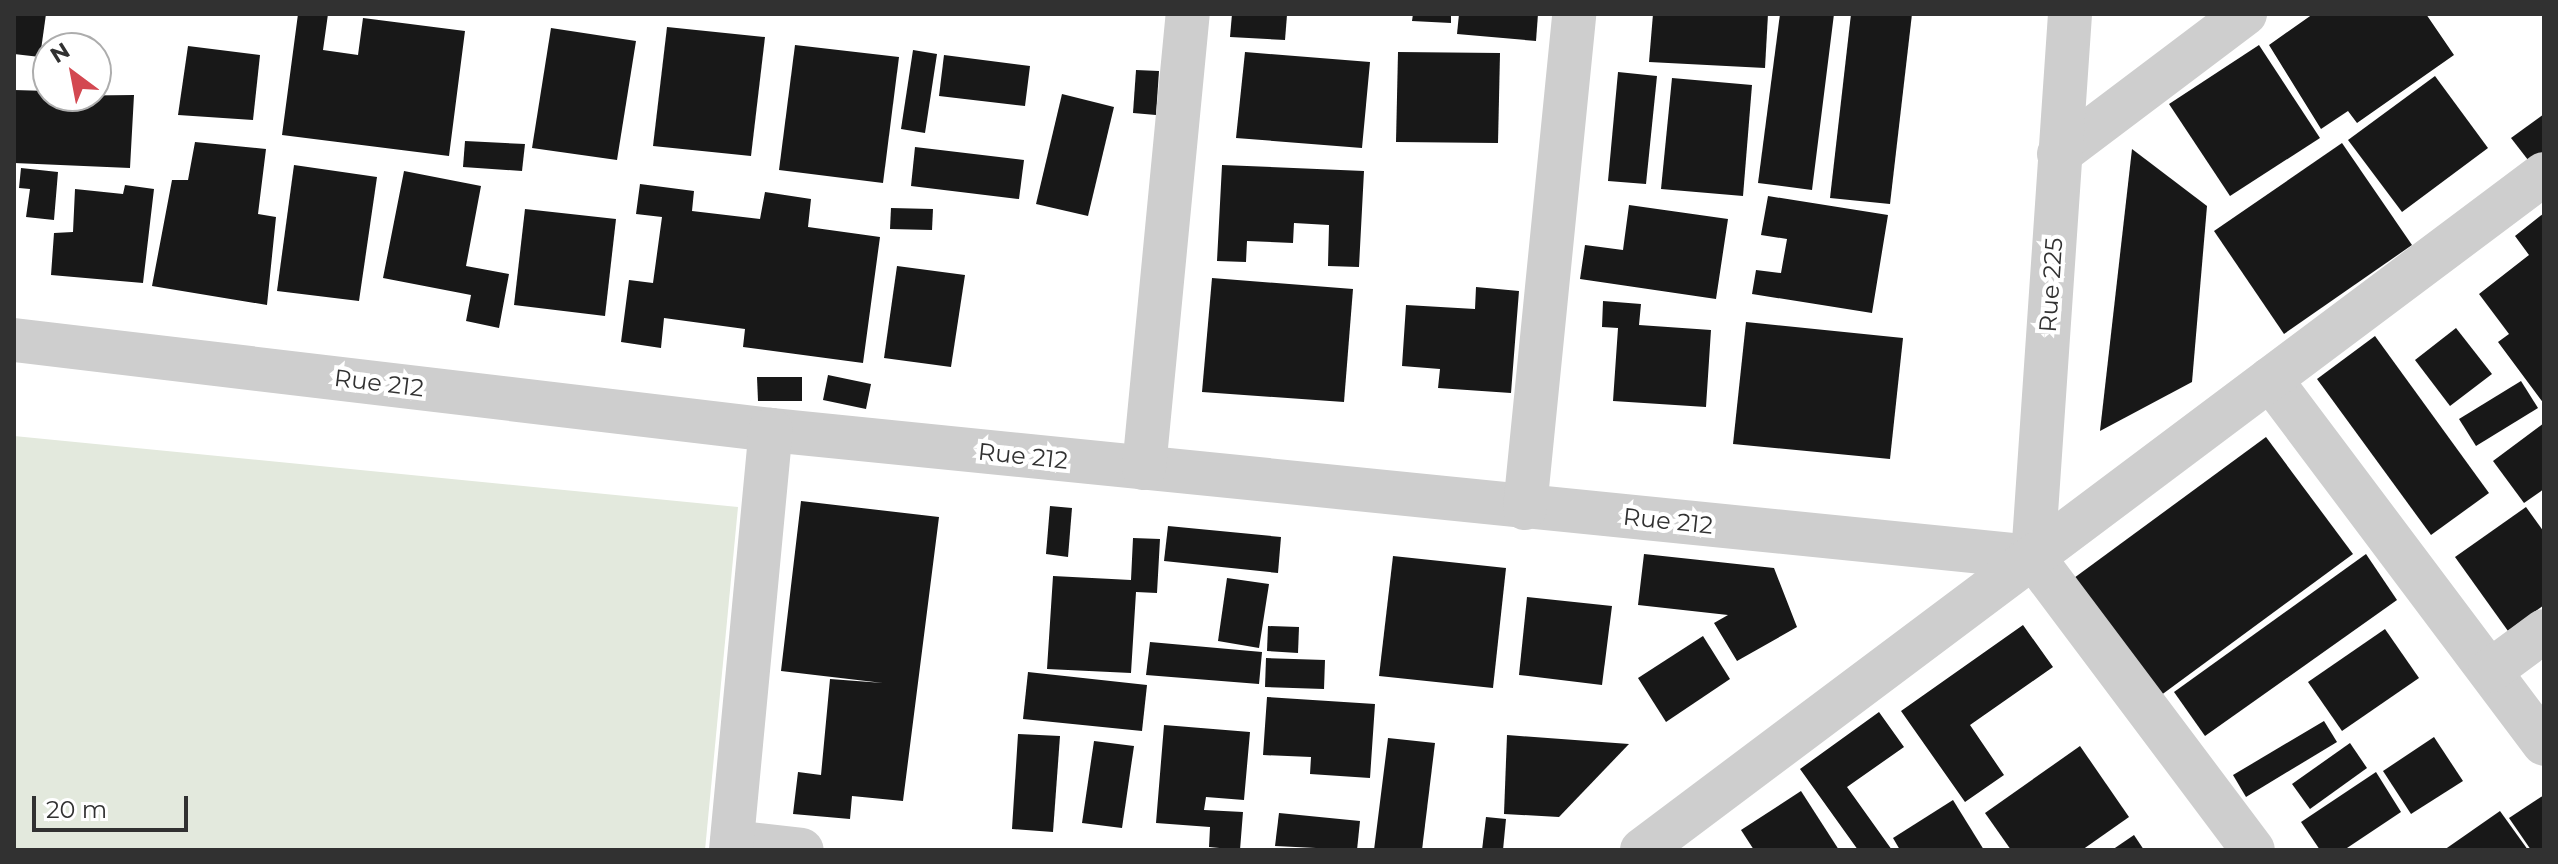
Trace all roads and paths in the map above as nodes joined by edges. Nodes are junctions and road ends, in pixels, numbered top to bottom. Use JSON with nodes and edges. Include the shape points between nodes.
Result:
{"nodes":[{"id":1,"x":1574,"y":14,"type":"edge"},
{"id":2,"x":2070,"y":14,"type":"edge"},
{"id":3,"x":2245,"y":14,"type":"edge"},
{"id":4,"x":1175,"y":15,"type":"edge"},
{"id":5,"x":2059,"y":154,"type":"junction"},
{"id":6,"x":2544,"y":174,"type":"edge"},
{"id":7,"x":14,"y":340,"type":"edge"},
{"id":8,"x":2270,"y":379,"type":"junction"},
{"id":9,"x":771,"y":430,"type":"junction"},
{"id":10,"x":1144,"y":468,"type":"junction"},
{"id":11,"x":1525,"y":508,"type":"junction"},
{"id":12,"x":2033,"y":557,"type":"junction"},
{"id":13,"x":2544,"y":631,"type":"edge"},
{"id":14,"x":2490,"y":671,"type":"junction"},
{"id":15,"x":2544,"y":744,"type":"edge"},
{"id":16,"x":731,"y":846,"type":"edge"},
{"id":17,"x":802,"y":850,"type":"edge"},
{"id":18,"x":1642,"y":850,"type":"edge"},
{"id":19,"x":2253,"y":850,"type":"edge"}],
"edges":[{"from":1,"to":11,"type":"street"},
{"from":2,"to":5,"type":"street","name":"Rue 225"},
{"from":3,"to":5,"type":"street"},
{"from":4,"to":10,"type":"street"},
{"from":5,"to":12,"type":"street","name":"Rue 225"},
{"from":6,"to":8,"type":"street"},
{"from":7,"to":9,"type":"street","name":"Rue 212"},
{"from":8,"to":12,"type":"street"},
{"from":8,"to":14,"type":"street"},
{"from":9,"to":10,"type":"street","name":"Rue 212"},
{"from":9,"to":16,"type":"street"},
{"from":10,"to":11,"type":"street","name":"Rue 212"},
{"from":11,"to":12,"type":"street","name":"Rue 212"},
{"from":12,"to":18,"type":"street"},
{"from":12,"to":19,"type":"street"},
{"from":13,"to":14,"type":"street"},
{"from":14,"to":15,"type":"street"},
{"from":16,"to":17,"type":"street"}]}
